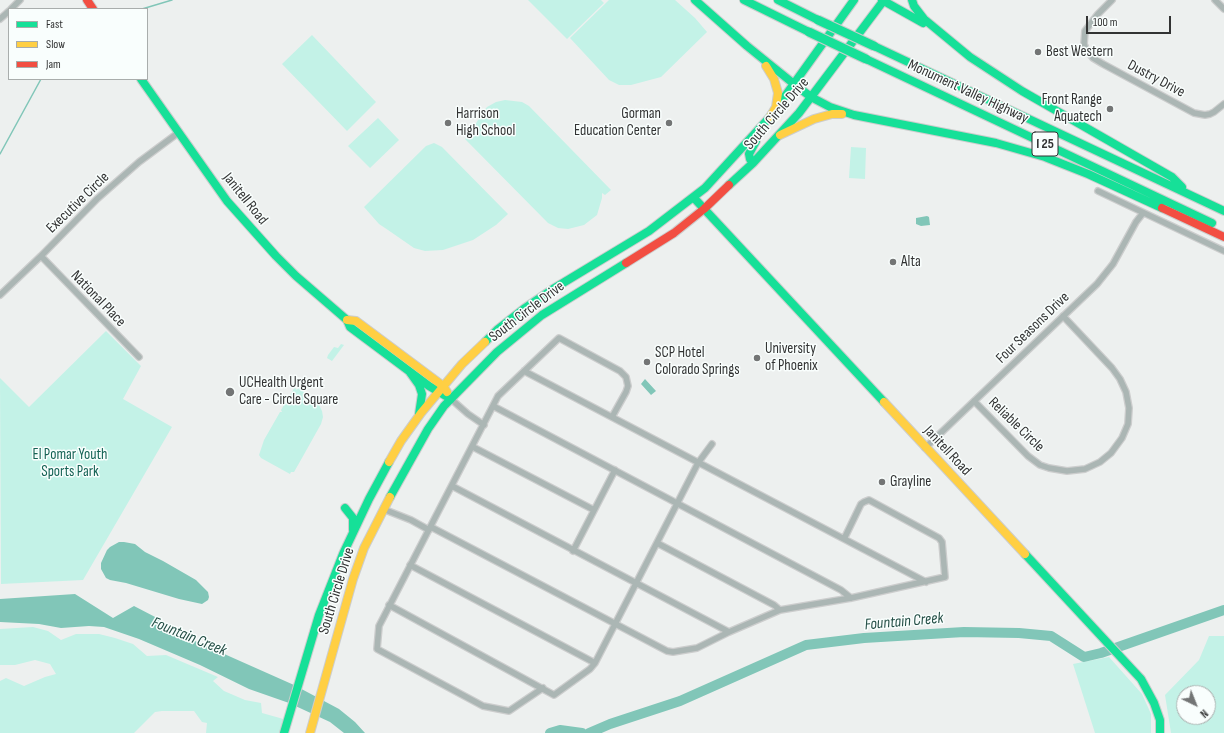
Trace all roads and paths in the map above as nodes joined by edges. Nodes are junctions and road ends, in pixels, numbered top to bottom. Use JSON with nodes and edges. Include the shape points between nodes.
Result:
{"nodes":[{"id":1,"x":20,"y":0,"type":"edge"},
{"id":2,"x":695,"y":0,"type":"edge"},
{"id":3,"x":744,"y":0,"type":"edge"},
{"id":4,"x":778,"y":0,"type":"edge"},
{"id":5,"x":854,"y":0,"type":"edge"},
{"id":6,"x":884,"y":0,"type":"edge"},
{"id":7,"x":912,"y":0,"type":"edge"},
{"id":8,"x":1112,"y":0,"type":"edge"},
{"id":9,"x":1216,"y":0,"type":"edge"},
{"id":10,"x":12,"y":8,"type":"edge"},
{"id":11,"x":1224,"y":9,"type":"edge"},
{"id":12,"x":8,"y":12,"type":"edge"},
{"id":13,"x":0,"y":19,"type":"edge"},
{"id":14,"x":952,"y":43,"type":"junction"},
{"id":15,"x":747,"y":46,"type":"junction"},
{"id":16,"x":141,"y":80,"type":"edge"},
{"id":17,"x":794,"y":84,"type":"junction"},
{"id":18,"x":811,"y":97,"type":"junction"},
{"id":19,"x":1224,"y":104,"type":"edge"},
{"id":20,"x":849,"y":113,"type":"junction"},
{"id":21,"x":770,"y":117,"type":"junction"},
{"id":22,"x":756,"y":132,"type":"junction"},
{"id":23,"x":178,"y":133,"type":"junction"},
{"id":24,"x":780,"y":135,"type":"junction"},
{"id":25,"x":752,"y":163,"type":"junction"},
{"id":26,"x":1098,"y":190,"type":"dead end"},
{"id":27,"x":1188,"y":193,"type":"junction"},
{"id":28,"x":694,"y":198,"type":"junction"},
{"id":29,"x":704,"y":209,"type":"junction"},
{"id":30,"x":1224,"y":211,"type":"edge"},
{"id":31,"x":1143,"y":213,"type":"junction"},
{"id":32,"x":1224,"y":229,"type":"edge"},
{"id":33,"x":1224,"y":237,"type":"edge"},
{"id":34,"x":1224,"y":251,"type":"edge"},
{"id":35,"x":41,"y":256,"type":"junction"},
{"id":36,"x":0,"y":295,"type":"edge"},
{"id":37,"x":1063,"y":316,"type":"junction"},
{"id":38,"x":346,"y":320,"type":"junction"},
{"id":39,"x":140,"y":357,"type":"dead end"},
{"id":40,"x":410,"y":371,"type":"junction"},
{"id":41,"x":524,"y":371,"type":"junction"},
{"id":42,"x":441,"y":389,"type":"junction"},
{"id":43,"x":451,"y":399,"type":"junction"},
{"id":44,"x":974,"y":401,"type":"junction"},
{"id":45,"x":494,"y":406,"type":"junction"},
{"id":46,"x":612,"y":417,"type":"junction"},
{"id":47,"x":417,"y":419,"type":"junction"},
{"id":48,"x":484,"y":425,"type":"junction"},
{"id":49,"x":712,"y":444,"type":"dead end"},
{"id":50,"x":473,"y":446,"type":"junction"},
{"id":51,"x":925,"y":448,"type":"junction"},
{"id":52,"x":698,"y":463,"type":"junction"},
{"id":53,"x":615,"y":470,"type":"junction"},
{"id":54,"x":452,"y":486,"type":"junction"},
{"id":55,"x":369,"y":499,"type":"junction"},
{"id":56,"x":677,"y":503,"type":"junction"},
{"id":57,"x":383,"y":509,"type":"junction"},
{"id":58,"x":594,"y":510,"type":"junction"},
{"id":59,"x":430,"y":528,"type":"junction"},
{"id":60,"x":351,"y":535,"type":"junction"},
{"id":61,"x":844,"y":539,"type":"junction"},
{"id":62,"x":657,"y":543,"type":"junction"},
{"id":63,"x":573,"y":550,"type":"junction"},
{"id":64,"x":410,"y":565,"type":"junction"},
{"id":65,"x":927,"y":582,"type":"junction"},
{"id":66,"x":636,"y":583,"type":"junction"},
{"id":67,"x":851,"y":598,"type":"junction"},
{"id":68,"x":389,"y":605,"type":"junction"},
{"id":69,"x":780,"y":610,"type":"junction"},
{"id":70,"x":615,"y":624,"type":"junction"},
{"id":71,"x":729,"y":632,"type":"junction"},
{"id":72,"x":595,"y":663,"type":"junction"},
{"id":73,"x":543,"y":688,"type":"junction"},
{"id":74,"x":284,"y":733,"type":"edge"},
{"id":75,"x":310,"y":733,"type":"edge"},
{"id":76,"x":1160,"y":733,"type":"edge"}],
"edges":[{"from":1,"to":10,"type":"street"},
{"from":2,"to":15,"type":"main road"},
{"from":3,"to":32,"type":"main road","name":"Monument Valley Highway","number":"I 25","bridge":true},
{"from":4,"to":27,"type":"main road","name":"Monument Valley Highway","number":"I 25","bridge":true},
{"from":5,"to":17,"type":"main road","name":"South Circle Drive"},
{"from":6,"to":14,"type":"main road"},
{"from":6,"to":18,"type":"main road","name":"South Circle Drive"},
{"from":7,"to":14,"type":"main road","via":[[924,19]]},
{"from":8,"to":19,"type":"street","name":"Dustry Drive","via":[[1085,31],[1084,44],[1089,54],[1194,113],[1210,114]]},
{"from":9,"to":11,"type":"street"},
{"from":12,"to":13,"type":"street"},
{"from":14,"to":27,"type":"main road","via":[[1022,91],[1172,177]]},
{"from":15,"to":17,"type":"main road"},
{"from":15,"to":21,"type":"main road","via":[[768,68],[777,85],[777,101]]},
{"from":16,"to":23,"type":"main road","name":"Janitell Road"},
{"from":17,"to":18,"type":"main road"},
{"from":17,"to":21,"type":"main road","name":"South Circle Drive"},
{"from":18,"to":20,"type":"main road","via":[[835,110]]},
{"from":18,"to":24,"type":"main road","name":"South Circle Drive"},
{"from":20,"to":24,"type":"main road","via":[[814,119]]},
{"from":20,"to":33,"type":"main road","via":[[1045,157],[1088,174]]},
{"from":21,"to":22,"type":"main road","name":"South Circle Drive"},
{"from":22,"to":25,"type":"main road","via":[[756,141],[749,154]]},
{"from":22,"to":28,"type":"main road","name":"South Circle Drive"},
{"from":23,"to":35,"type":"street","name":"Executive Circle","via":[[120,178]]},
{"from":23,"to":38,"type":"main road","name":"Janitell Road","via":[[227,201],[260,239],[296,276]]},
{"from":24,"to":25,"type":"main road","name":"South Circle Drive"},
{"from":25,"to":29,"type":"main road","name":"South Circle Drive"},
{"from":26,"to":31,"type":"street"},
{"from":27,"to":30,"type":"main road","name":"Monument Valley Highway","number":"I 25"},
{"from":28,"to":29,"type":"main road","name":"Janitell Road"},
{"from":28,"to":42,"type":"main road","name":"South Circle Drive","via":[[629,244],[525,308],[462,364]]},
{"from":29,"to":43,"type":"main road","name":"South Circle Drive","via":[[677,231],[542,315],[497,352]]},
{"from":29,"to":51,"type":"main road","name":"Janitell Road"},
{"from":31,"to":34,"type":"street"},
{"from":31,"to":37,"type":"street","name":"Four Seasons Drive","via":[[1109,271]]},
{"from":35,"to":36,"type":"street","name":"Executive Circle"},
{"from":35,"to":39,"type":"street","name":"National Place"},
{"from":37,"to":44,"type":"street","name":"Four Seasons Drive"},
{"from":37,"to":44,"type":"street","name":"Reliable Circle","via":[[1112,368],[1126,392],[1128,424],[1111,453],[1085,469],[1067,472],[1044,466],[1033,461]]},
{"from":38,"to":40,"type":"main road","name":"Janitell Road","via":[[350,327]]},
{"from":38,"to":42,"type":"main road","name":"Janitell Road","via":[[356,321]]},
{"from":40,"to":42,"type":"main road","name":"Janitell Road"},
{"from":40,"to":47,"type":"main road","via":[[422,394]]},
{"from":41,"to":45,"type":"street","via":[[502,392]]},
{"from":41,"to":46,"type":"street"},
{"from":41,"to":46,"type":"street","via":[[559,338],[620,371],[626,377],[626,392]]},
{"from":42,"to":43,"type":"main road","name":"Janitell Road"},
{"from":42,"to":47,"type":"main road","name":"South Circle Drive"},
{"from":43,"to":48,"type":"street","name":"Janitell Road"},
{"from":43,"to":57,"type":"main road","name":"South Circle Drive","via":[[428,429]]},
{"from":44,"to":51,"type":"street","name":"Four Seasons Drive"},
{"from":45,"to":48,"type":"street"},
{"from":45,"to":53,"type":"street"},
{"from":46,"to":52,"type":"street"},
{"from":47,"to":55,"type":"main road","name":"South Circle Drive"},
{"from":48,"to":50,"type":"street"},
{"from":49,"to":52,"type":"street"},
{"from":50,"to":54,"type":"street"},
{"from":50,"to":58,"type":"street"},
{"from":51,"to":76,"type":"main road","name":"Janitell Road","via":[[1140,679],[1154,703],[1160,720]]},
{"from":52,"to":56,"type":"street"},
{"from":52,"to":61,"type":"street"},
{"from":53,"to":56,"type":"street"},
{"from":53,"to":58,"type":"street"},
{"from":54,"to":59,"type":"street"},
{"from":54,"to":63,"type":"street"},
{"from":55,"to":60,"type":"main road","name":"South Circle Drive"},
{"from":55,"to":60,"type":"main road","via":[[354,509],[345,508],[353,518]]},
{"from":56,"to":62,"type":"street"},
{"from":56,"to":67,"type":"street","via":[[841,590]]},
{"from":57,"to":59,"type":"street"},
{"from":57,"to":75,"type":"main road","name":"South Circle Drive","via":[[358,566]]},
{"from":58,"to":63,"type":"street"},
{"from":59,"to":64,"type":"street"},
{"from":59,"to":70,"type":"street"},
{"from":60,"to":74,"type":"main road","name":"South Circle Drive","via":[[329,589]]},
{"from":61,"to":65,"type":"street"},
{"from":61,"to":65,"type":"street","via":[[861,504],[869,500],[941,540],[945,577]]},
{"from":62,"to":66,"type":"street"},
{"from":62,"to":69,"type":"street"},
{"from":63,"to":66,"type":"street"},
{"from":64,"to":68,"type":"street"},
{"from":64,"to":72,"type":"street"},
{"from":65,"to":67,"type":"street"},
{"from":66,"to":70,"type":"street"},
{"from":66,"to":71,"type":"street"},
{"from":67,"to":69,"type":"street"},
{"from":68,"to":73,"type":"street"},
{"from":68,"to":73,"type":"street","via":[[379,626],[377,649],[490,708],[509,711]]},
{"from":69,"to":71,"type":"street"},
{"from":70,"to":71,"type":"street","via":[[673,652],[702,646]]},
{"from":70,"to":72,"type":"street"},
{"from":72,"to":73,"type":"street","via":[[554,695]]}]}
